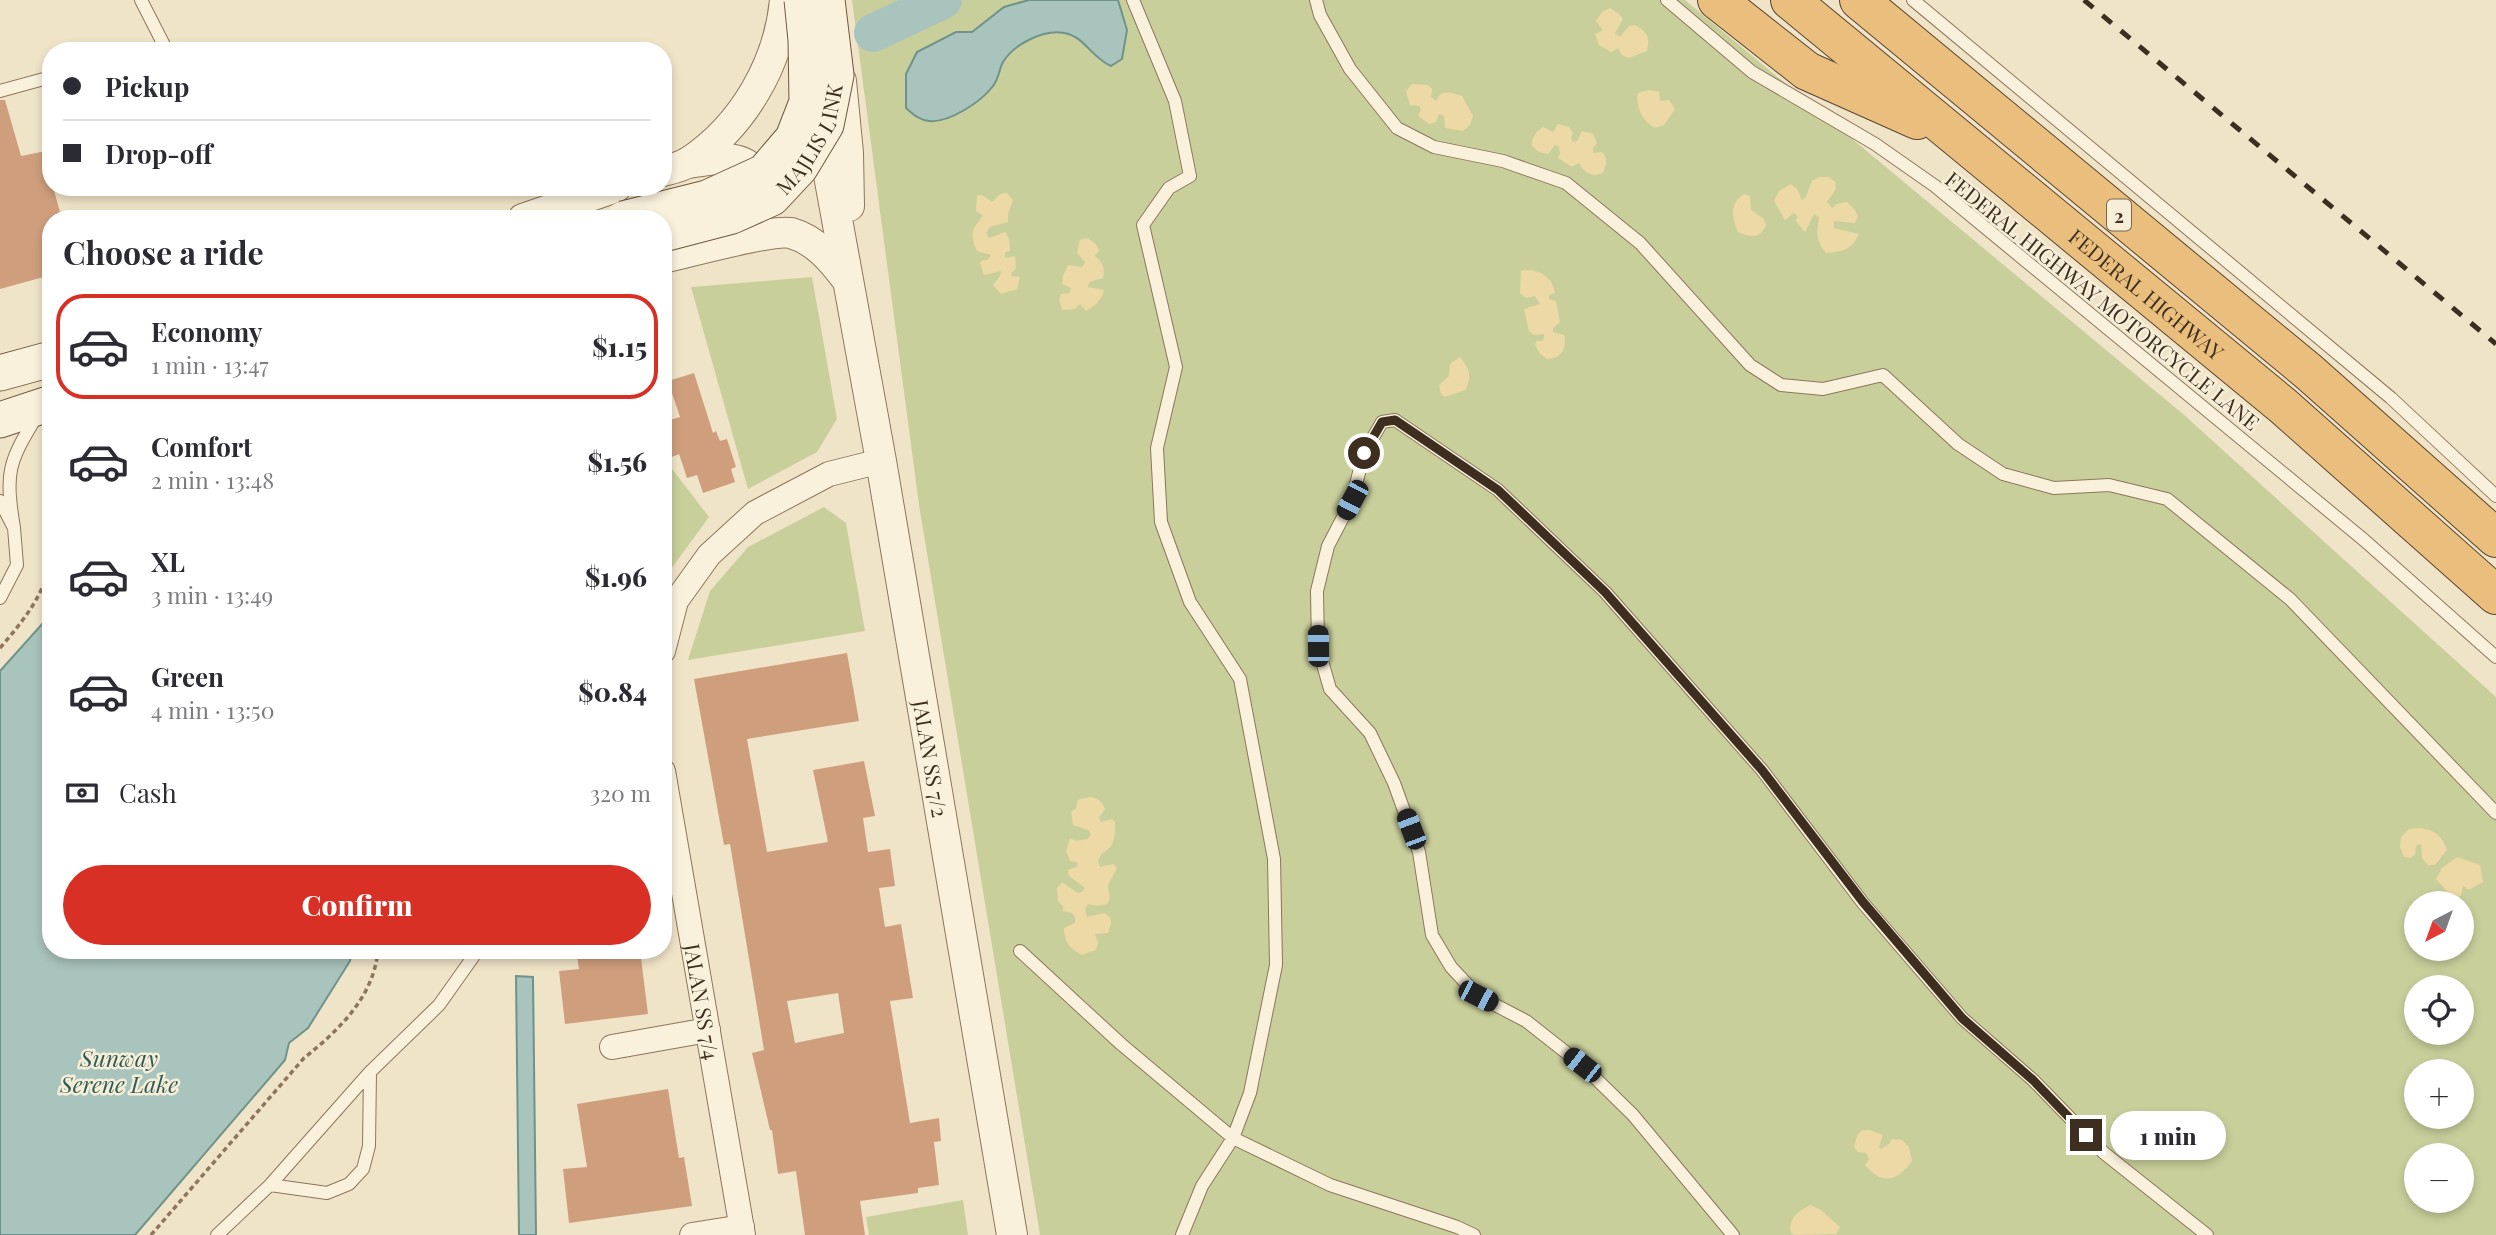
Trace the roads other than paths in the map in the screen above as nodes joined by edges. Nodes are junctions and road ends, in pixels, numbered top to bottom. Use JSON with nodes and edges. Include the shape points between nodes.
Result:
{"nodes":[{"id":1,"x":141,"y":0,"type":"edge"},
{"id":2,"x":785,"y":0,"type":"edge"},
{"id":3,"x":802,"y":0,"type":"edge"},
{"id":4,"x":808,"y":0,"type":"edge"},
{"id":5,"x":827,"y":0,"type":"edge"},
{"id":6,"x":833,"y":0,"type":"edge"},
{"id":7,"x":1133,"y":0,"type":"edge"},
{"id":8,"x":1316,"y":0,"type":"edge"},
{"id":9,"x":1667,"y":0,"type":"edge"},
{"id":10,"x":1717,"y":0,"type":"edge"},
{"id":11,"x":1790,"y":0,"type":"edge"},
{"id":12,"x":1859,"y":0,"type":"edge"},
{"id":13,"x":1913,"y":0,"type":"edge"},
{"id":14,"x":162,"y":42,"type":"edge"},
{"id":15,"x":42,"y":79,"type":"edge"},
{"id":16,"x":0,"y":91,"type":"edge"},
{"id":17,"x":1961,"y":139,"type":"junction"},
{"id":18,"x":675,"y":167,"type":"edge"},
{"id":19,"x":590,"y":196,"type":"edge"},
{"id":20,"x":549,"y":210,"type":"edge"},
{"id":21,"x":659,"y":210,"type":"edge"},
{"id":22,"x":672,"y":247,"type":"edge"},
{"id":23,"x":672,"y":248,"type":"edge"},
{"id":24,"x":672,"y":249,"type":"edge"},
{"id":25,"x":850,"y":284,"type":"junction"},
{"id":26,"x":42,"y":361,"type":"edge"},
{"id":27,"x":0,"y":373,"type":"edge"},
{"id":28,"x":42,"y":406,"type":"edge"},
{"id":29,"x":42,"y":412,"type":"edge"},
{"id":30,"x":0,"y":420,"type":"edge"},
{"id":31,"x":881,"y":461,"type":"junction"},
{"id":32,"x":2496,"y":496,"type":"edge"},
{"id":33,"x":0,"y":501,"type":"edge"},
{"id":34,"x":15,"y":528,"type":"junction"},
{"id":35,"x":2496,"y":538,"type":"edge"},
{"id":36,"x":2496,"y":595,"type":"edge"},
{"id":37,"x":0,"y":598,"type":"edge"},
{"id":38,"x":672,"y":619,"type":"edge"},
{"id":39,"x":2496,"y":657,"type":"edge"},
{"id":40,"x":2496,"y":813,"type":"edge"},
{"id":41,"x":672,"y":823,"type":"edge"},
{"id":42,"x":1020,"y":951,"type":"dead end"},
{"id":43,"x":472,"y":959,"type":"edge"},
{"id":44,"x":708,"y":1030,"type":"junction"},
{"id":45,"x":612,"y":1048,"type":"dead end"},
{"id":46,"x":370,"y":1072,"type":"junction"},
{"id":47,"x":1233,"y":1138,"type":"junction"},
{"id":48,"x":270,"y":1185,"type":"junction"},
{"id":49,"x":742,"y":1231,"type":"edge"},
{"id":50,"x":217,"y":1235,"type":"edge"},
{"id":51,"x":692,"y":1235,"type":"edge"},
{"id":52,"x":1012,"y":1235,"type":"edge"},
{"id":53,"x":1182,"y":1235,"type":"edge"},
{"id":54,"x":1474,"y":1235,"type":"edge"},
{"id":55,"x":1734,"y":1235,"type":"edge"},
{"id":56,"x":2207,"y":1235,"type":"edge"}],
"edges":[{"from":1,"to":14,"type":"lane"},
{"from":2,"to":18,"type":"street","via":[[782,30],[757,90],[726,131]]},
{"from":3,"to":21,"type":"main road","name":"MAJLIS LINK","bridge":true,"via":[[807,102],[793,138],[764,172],[707,198]]},
{"from":4,"to":25,"type":"street","name":"JALAN SS 7/2","via":[[826,159]]},
{"from":5,"to":22,"type":"main road","name":"MAJLIS LINK","bridge":true,"via":[[836,75],[826,125],[800,167],[772,198]]},
{"from":6,"to":25,"type":"street","name":"JALAN SS 7/2","via":[[848,153]]},
{"from":7,"to":47,"type":"lane","via":[[1175,101],[1190,176],[1170,188],[1143,225],[1176,367],[1157,448],[1161,522],[1190,602],[1240,679],[1274,859],[1276,965],[1250,1093]]},
{"from":8,"to":40,"type":"lane","via":[[1350,69],[1397,128],[1434,147],[1503,160],[1566,183],[1640,243],[1751,365],[1781,385],[1823,389],[1883,374],[1958,444],[2003,474],[2054,488],[2109,485],[2167,499],[2290,599]]},
{"from":9,"to":39,"type":"lane","name":"FEDERAL HIGHWAY MOTORCYCLE LANE","via":[[1752,72],[1875,144],[1934,186],[2364,540]]},
{"from":10,"to":17,"type":"highway","via":[[1807,71]]},
{"from":11,"to":17,"type":"highway","name":"FEDERAL HIGHWAY","number":"2"},
{"from":12,"to":35,"type":"highway","name":"FEDERAL HIGHWAY","number":"2","via":[[2309,372]]},
{"from":13,"to":32,"type":"lane","via":[[2391,398]]},
{"from":15,"to":16,"type":"lane"},
{"from":17,"to":36,"type":"highway","name":"FEDERAL HIGHWAY","number":"2","via":[[2282,405]]},
{"from":18,"to":23,"type":"street","via":[[726,158],[741,161],[754,171],[762,200],[724,237]]},
{"from":19,"to":20,"type":"street"},
{"from":24,"to":25,"type":"street","via":[[790,233],[825,251]]},
{"from":25,"to":31,"type":"street","name":"JALAN SS 7/2"},
{"from":26,"to":27,"type":"main road"},
{"from":28,"to":30,"type":"main road"},
{"from":29,"to":34,"type":"lane","via":[[10,465],[8,490]]},
{"from":31,"to":38,"type":"street","via":[[829,474],[755,513],[709,555],[677,601]]},
{"from":31,"to":52,"type":"street","name":"JALAN SS 7/2"},
{"from":33,"to":34,"type":"lane"},
{"from":34,"to":37,"type":"lane","via":[[17,565]]},
{"from":41,"to":44,"type":"street","name":"JALAN SS 7/4"},
{"from":42,"to":47,"type":"lane"},
{"from":43,"to":46,"type":"lane","via":[[439,1005]]},
{"from":44,"to":45,"type":"street"},
{"from":44,"to":49,"type":"street","name":"JALAN SS 7/4"},
{"from":46,"to":48,"type":"lane"},
{"from":46,"to":48,"type":"lane","via":[[369,1146],[362,1169],[349,1184],[327,1193]]},
{"from":47,"to":53,"type":"lane","via":[[1202,1186]]},
{"from":47,"to":54,"type":"lane","via":[[1330,1185]]},
{"from":48,"to":50,"type":"lane"},
{"from":49,"to":51,"type":"street"},
{"from":55,"to":56,"type":"lane","via":[[1633,1115],[1582,1065],[1526,1021],[1478,996],[1451,967],[1432,934],[1419,852],[1394,783],[1370,733],[1330,689],[1318,646],[1317,591],[1328,546],[1352,500],[1364,453],[1382,422],[1395,420],[1498,490],[1605,592],[1762,770],[1863,902],[1962,1018],[2033,1080],[2104,1153]]}]}
